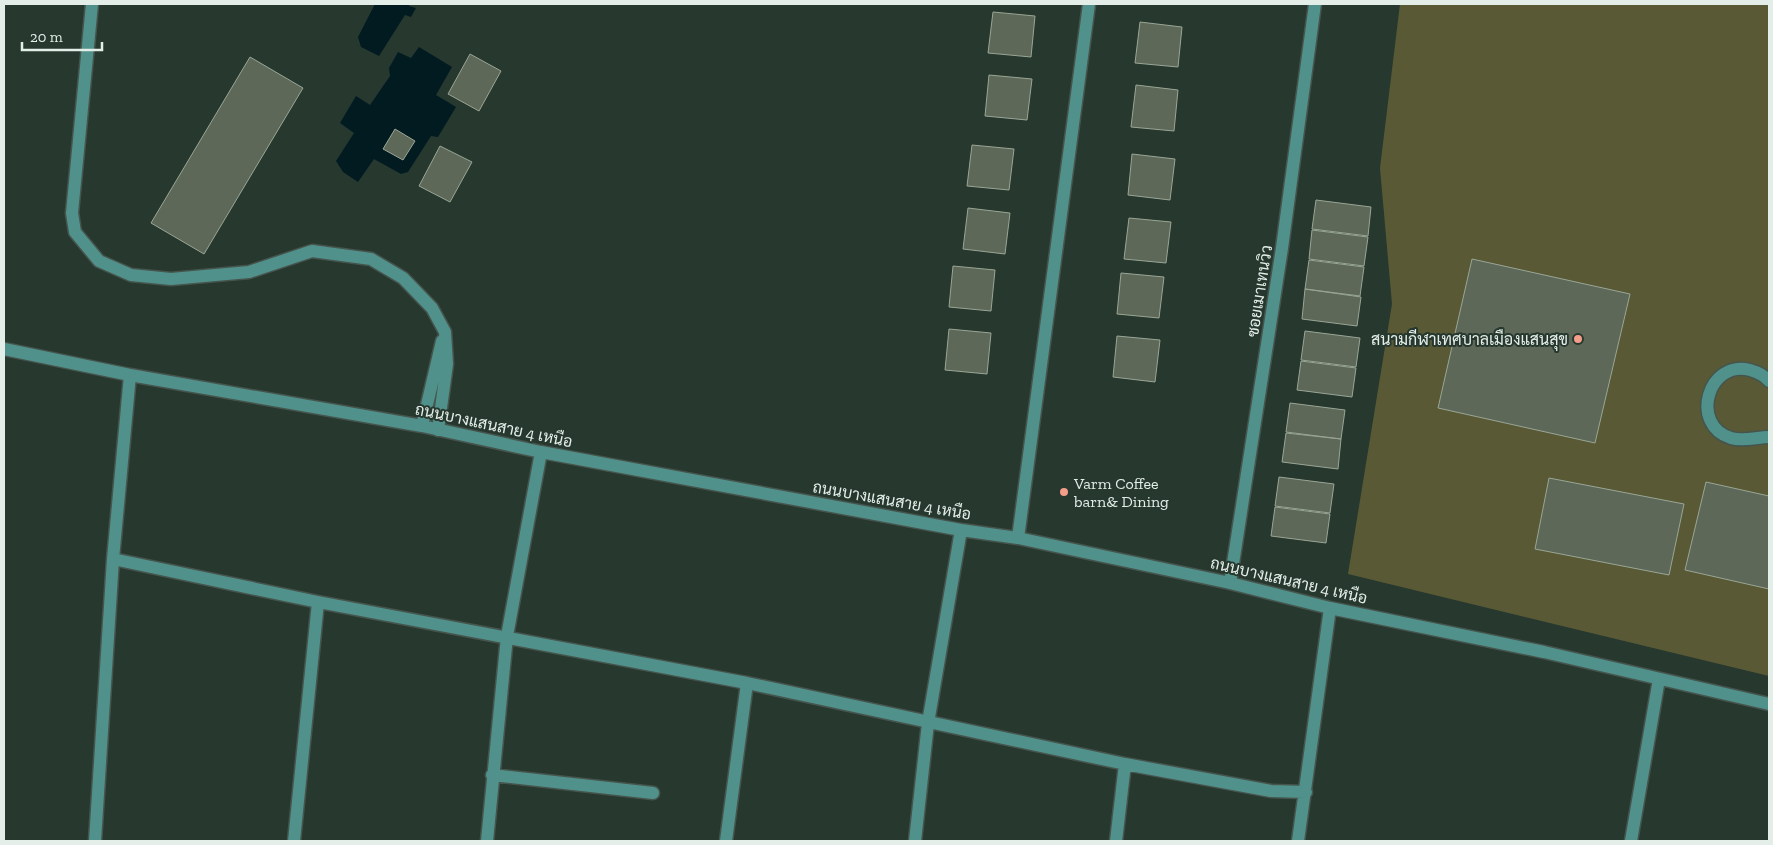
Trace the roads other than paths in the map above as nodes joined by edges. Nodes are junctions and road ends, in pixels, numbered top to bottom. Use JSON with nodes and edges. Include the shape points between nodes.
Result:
{"nodes":[{"id":1,"x":92,"y":4,"type":"edge"},
{"id":2,"x":1089,"y":4,"type":"edge"},
{"id":3,"x":1315,"y":4,"type":"edge"},
{"id":4,"x":445,"y":332,"type":"junction"},
{"id":5,"x":4,"y":349,"type":"edge"},
{"id":6,"x":130,"y":375,"type":"junction"},
{"id":7,"x":1769,"y":382,"type":"edge"},
{"id":8,"x":422,"y":426,"type":"junction"},
{"id":9,"x":1769,"y":426,"type":"edge"},
{"id":10,"x":438,"y":430,"type":"junction"},
{"id":11,"x":1769,"y":437,"type":"edge"},
{"id":12,"x":1755,"y":438,"type":"junction"},
{"id":13,"x":541,"y":452,"type":"junction"},
{"id":14,"x":961,"y":530,"type":"junction"},
{"id":15,"x":1018,"y":538,"type":"junction"},
{"id":16,"x":113,"y":559,"type":"junction"},
{"id":17,"x":1230,"y":583,"type":"junction"},
{"id":18,"x":318,"y":602,"type":"junction"},
{"id":19,"x":1330,"y":608,"type":"junction"},
{"id":20,"x":507,"y":636,"type":"junction"},
{"id":21,"x":1659,"y":679,"type":"junction"},
{"id":22,"x":747,"y":683,"type":"junction"},
{"id":23,"x":1769,"y":704,"type":"edge"},
{"id":24,"x":928,"y":723,"type":"junction"},
{"id":25,"x":1125,"y":764,"type":"junction"},
{"id":26,"x":492,"y":775,"type":"junction"},
{"id":27,"x":1306,"y":792,"type":"junction"},
{"id":28,"x":653,"y":793,"type":"dead end"},
{"id":29,"x":95,"y":841,"type":"edge"},
{"id":30,"x":294,"y":841,"type":"edge"},
{"id":31,"x":487,"y":841,"type":"edge"},
{"id":32,"x":726,"y":841,"type":"edge"},
{"id":33,"x":915,"y":841,"type":"edge"},
{"id":34,"x":1116,"y":841,"type":"edge"},
{"id":35,"x":1298,"y":841,"type":"edge"},
{"id":36,"x":1631,"y":841,"type":"edge"}],
"edges":[{"from":1,"to":4,"type":"street","via":[[72,212],[75,232],[99,261],[131,275],[171,279],[249,272],[312,251],[371,259],[403,278],[432,308]]},
{"from":2,"to":15,"type":"street"},
{"from":3,"to":17,"type":"street","name":"ซอยเมาเทนวิว","via":[[1282,248]]},
{"from":4,"to":8,"type":"street"},
{"from":4,"to":10,"type":"street","via":[[447,364]]},
{"from":5,"to":6,"type":"street","name":"ถนนบางแสนสาย 4 เหนือ"},
{"from":6,"to":8,"type":"street","name":"ถนนบางแสนสาย 4 เหนือ"},
{"from":6,"to":16,"type":"street"},
{"from":7,"to":12,"type":"street","via":[[1758,372],[1736,369],[1716,380],[1707,401],[1707,413],[1721,433],[1743,440]]},
{"from":8,"to":10,"type":"street","name":"ถนนบางแสนสาย 4 เหนือ"},
{"from":9,"to":12,"type":"street"},
{"from":10,"to":13,"type":"street","name":"ถนนบางแสนสาย 4 เหนือ"},
{"from":11,"to":12,"type":"street"},
{"from":13,"to":14,"type":"street","name":"ถนนบางแสนสาย 4 เหนือ"},
{"from":13,"to":20,"type":"street"},
{"from":14,"to":15,"type":"street","name":"ถนนบางแสนสาย 4 เหนือ"},
{"from":14,"to":24,"type":"street"},
{"from":15,"to":17,"type":"street","name":"ถนนบางแสนสาย 4 เหนือ"},
{"from":16,"to":18,"type":"street"},
{"from":16,"to":29,"type":"street"},
{"from":17,"to":19,"type":"street","name":"ถนนบางแสนสาย 4 เหนือ"},
{"from":18,"to":20,"type":"street"},
{"from":18,"to":30,"type":"street"},
{"from":19,"to":21,"type":"street","name":"ถนนบางแสนสาย 4 เหนือ"},
{"from":19,"to":27,"type":"street"},
{"from":20,"to":22,"type":"street"},
{"from":20,"to":26,"type":"street"},
{"from":21,"to":23,"type":"street","name":"ถนนบางแสนสาย 4 เหนือ"},
{"from":21,"to":36,"type":"street"},
{"from":22,"to":24,"type":"street"},
{"from":22,"to":32,"type":"street"},
{"from":24,"to":25,"type":"street"},
{"from":24,"to":33,"type":"street"},
{"from":25,"to":27,"type":"street","via":[[1271,791]]},
{"from":25,"to":34,"type":"street"},
{"from":26,"to":28,"type":"street"},
{"from":26,"to":31,"type":"street"},
{"from":27,"to":35,"type":"street"}]}
